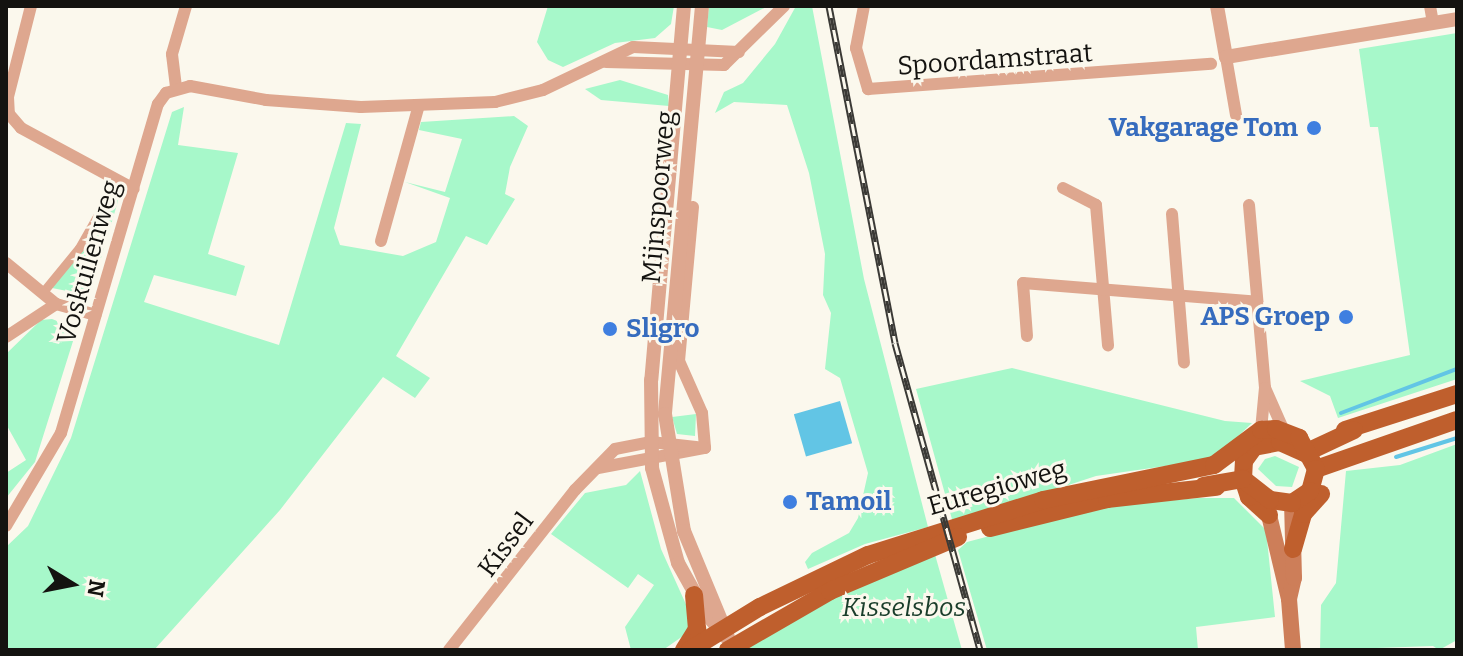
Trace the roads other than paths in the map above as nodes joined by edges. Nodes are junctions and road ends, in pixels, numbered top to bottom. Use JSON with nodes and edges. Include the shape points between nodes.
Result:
{"nodes":[{"id":1,"x":31,"y":6,"type":"edge"},
{"id":2,"x":186,"y":6,"type":"edge"},
{"id":3,"x":684,"y":6,"type":"edge"},
{"id":4,"x":702,"y":6,"type":"edge"},
{"id":5,"x":784,"y":6,"type":"edge"},
{"id":6,"x":864,"y":6,"type":"edge"},
{"id":7,"x":1217,"y":6,"type":"edge"},
{"id":8,"x":1430,"y":6,"type":"edge"},
{"id":9,"x":1457,"y":19,"type":"edge"},
{"id":10,"x":1433,"y":23,"type":"junction"},
{"id":11,"x":680,"y":47,"type":"junction"},
{"id":12,"x":697,"y":49,"type":"junction"},
{"id":13,"x":739,"y":52,"type":"junction"},
{"id":14,"x":1226,"y":57,"type":"junction"},
{"id":15,"x":606,"y":62,"type":"junction"},
{"id":16,"x":1211,"y":64,"type":"dead end"},
{"id":17,"x":678,"y":65,"type":"junction"},
{"id":18,"x":695,"y":66,"type":"junction"},
{"id":19,"x":176,"y":87,"type":"junction"},
{"id":20,"x":419,"y":105,"type":"junction"},
{"id":21,"x":1236,"y":115,"type":"dead end"},
{"id":22,"x":117,"y":181,"type":"junction"},
{"id":23,"x":1063,"y":188,"type":"dead end"},
{"id":24,"x":134,"y":189,"type":"junction"},
{"id":25,"x":1249,"y":205,"type":"dead end"},
{"id":26,"x":693,"y":207,"type":"dead end"},
{"id":27,"x":1172,"y":214,"type":"dead end"},
{"id":28,"x":381,"y":241,"type":"dead end"},
{"id":29,"x":6,"y":263,"type":"edge"},
{"id":30,"x":1103,"y":289,"type":"junction"},
{"id":31,"x":42,"y":293,"type":"junction"},
{"id":32,"x":1180,"y":296,"type":"junction"},
{"id":33,"x":1257,"y":302,"type":"junction"},
{"id":34,"x":56,"y":304,"type":"junction"},
{"id":35,"x":96,"y":315,"type":"junction"},
{"id":36,"x":1027,"y":336,"type":"dead end"},
{"id":37,"x":6,"y":337,"type":"edge"},
{"id":38,"x":1108,"y":345,"type":"dead end"},
{"id":39,"x":1184,"y":363,"type":"dead end"},
{"id":40,"x":1265,"y":388,"type":"junction"},
{"id":41,"x":1457,"y":394,"type":"edge"},
{"id":42,"x":1457,"y":420,"type":"edge"},
{"id":43,"x":1284,"y":431,"type":"junction"},
{"id":44,"x":1262,"y":436,"type":"junction"},
{"id":45,"x":668,"y":449,"type":"junction"},
{"id":46,"x":651,"y":450,"type":"junction"},
{"id":47,"x":1365,"y":453,"type":"junction"},
{"id":48,"x":1310,"y":455,"type":"junction"},
{"id":49,"x":1244,"y":484,"type":"junction"},
{"id":50,"x":1292,"y":503,"type":"junction"},
{"id":51,"x":1269,"y":515,"type":"joint"},
{"id":52,"x":6,"y":526,"type":"edge"},
{"id":53,"x":1293,"y":549,"type":"junction"},
{"id":54,"x":694,"y":595,"type":"junction"},
{"id":55,"x":1289,"y":599,"type":"junction"},
{"id":56,"x":725,"y":637,"type":"edge"},
{"id":57,"x":449,"y":650,"type":"edge"},
{"id":58,"x":687,"y":650,"type":"edge"},
{"id":59,"x":710,"y":650,"type":"edge"},
{"id":60,"x":1293,"y":650,"type":"edge"}],
"edges":[{"from":1,"to":22,"type":"street","via":[[8,97],[9,114],[21,128]]},
{"from":2,"to":19,"type":"street","via":[[172,54]]},
{"from":3,"to":11,"type":"street","name":"Mijnspoorweg"},
{"from":4,"to":12,"type":"street","name":"Mijnspoorweg"},
{"from":5,"to":13,"type":"street"},
{"from":6,"to":16,"type":"street","name":"Spoordamstraat","via":[[856,48],[868,89]]},
{"from":7,"to":14,"type":"street"},
{"from":8,"to":10,"type":"street"},
{"from":9,"to":10,"type":"street"},
{"from":10,"to":14,"type":"street"},
{"from":11,"to":12,"type":"street"},
{"from":11,"to":15,"type":"street","via":[[633,47]]},
{"from":11,"to":17,"type":"street","name":"Mijnspoorweg"},
{"from":12,"to":13,"type":"street"},
{"from":12,"to":18,"type":"street","name":"Mijnspoorweg"},
{"from":13,"to":18,"type":"street","via":[[719,66]]},
{"from":14,"to":21,"type":"street"},
{"from":15,"to":17,"type":"street"},
{"from":15,"to":20,"type":"street","via":[[523,97]]},
{"from":17,"to":18,"type":"street"},
{"from":17,"to":46,"type":"street","name":"Mijnspoorweg","via":[[651,380]]},
{"from":18,"to":45,"type":"street","name":"Mijnspoorweg","via":[[668,356]]},
{"from":19,"to":20,"type":"street","via":[[315,104]]},
{"from":19,"to":24,"type":"street","name":"Voskuilenweg","via":[[158,104]]},
{"from":20,"to":28,"type":"street"},
{"from":22,"to":24,"type":"street"},
{"from":22,"to":31,"type":"street","name":"Voskuilenweg","via":[[79,248]]},
{"from":23,"to":30,"type":"street","via":[[1096,205]]},
{"from":24,"to":35,"type":"street","name":"Voskuilenweg"},
{"from":25,"to":33,"type":"street"},
{"from":26,"to":45,"type":"street","name":"Kissel","via":[[679,361],[702,413],[705,448]]},
{"from":27,"to":32,"type":"street"},
{"from":29,"to":31,"type":"street"},
{"from":30,"to":32,"type":"street"},
{"from":30,"to":36,"type":"street","via":[[1023,283]]},
{"from":30,"to":38,"type":"street"},
{"from":31,"to":34,"type":"street"},
{"from":32,"to":33,"type":"street"},
{"from":32,"to":39,"type":"street"},
{"from":33,"to":40,"type":"street"},
{"from":34,"to":35,"type":"street"},
{"from":34,"to":37,"type":"street"},
{"from":35,"to":52,"type":"street","name":"Voskuilenweg","via":[[61,433]]},
{"from":40,"to":43,"type":"street"},
{"from":40,"to":44,"type":"street"},
{"from":41,"to":48,"type":"main road","via":[[1354,430]]},
{"from":42,"to":47,"type":"main road"},
{"from":43,"to":44,"type":"main road"},
{"from":43,"to":48,"type":"main road"},
{"from":44,"to":48,"type":"main road"},
{"from":44,"to":49,"type":"main road","via":[[1244,461]]},
{"from":44,"to":56,"type":"main road","name":"Euregioweg","via":[[1239,445],[1214,465],[1112,483],[916,538],[808,581]]},
{"from":45,"to":46,"type":"street","name":"Kissel"},
{"from":45,"to":56,"type":"street","name":"Mijnspoorweg","via":[[684,531]]},
{"from":46,"to":54,"type":"street","name":"Mijnspoorweg","via":[[664,523]]},
{"from":46,"to":57,"type":"street","name":"Kissel","via":[[615,449],[575,490]]},
{"from":47,"to":48,"type":"main road"},
{"from":47,"to":53,"type":"main road","via":[[1327,479],[1300,521]]},
{"from":48,"to":50,"type":"main road","via":[[1310,491]]},
{"from":49,"to":50,"type":"main road","via":[[1270,500]]},
{"from":49,"to":51,"type":"main road"},
{"from":49,"to":56,"type":"main road","name":"Euregioweg","via":[[1107,499],[968,534]]},
{"from":50,"to":53,"type":"main road"},
{"from":51,"to":55,"type":"main road"},
{"from":53,"to":55,"type":"main road"},
{"from":54,"to":56,"type":"street","name":"Mijnspoorweg"},
{"from":54,"to":58,"type":"main road","via":[[698,625]]},
{"from":55,"to":60,"type":"main road"},
{"from":56,"to":58,"type":"main road","name":"Euregioweg"},
{"from":56,"to":59,"type":"main road"}]}
